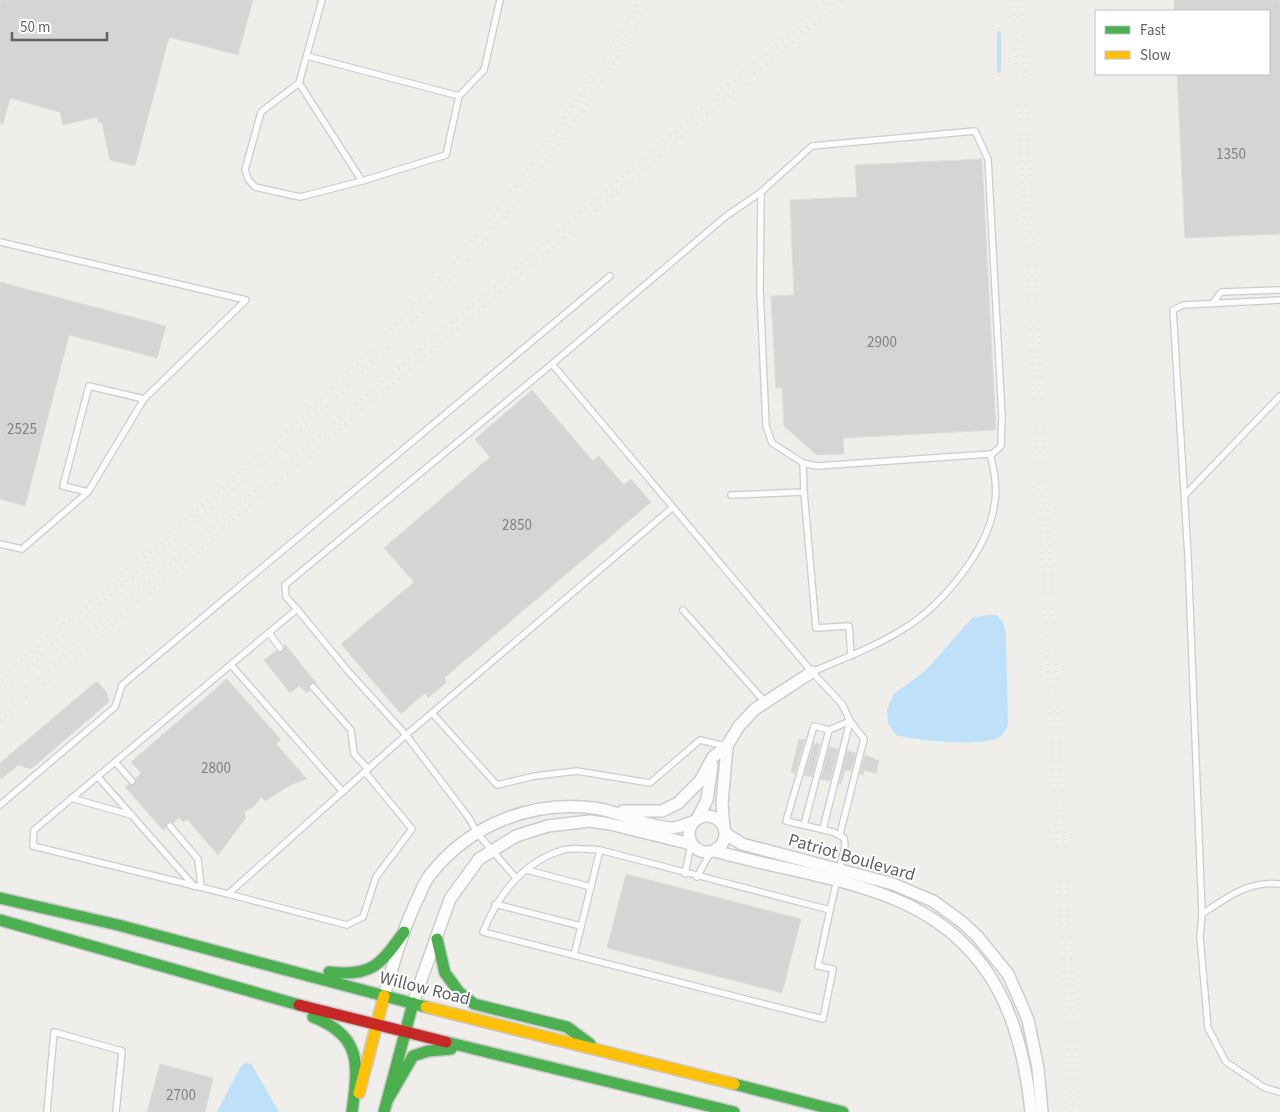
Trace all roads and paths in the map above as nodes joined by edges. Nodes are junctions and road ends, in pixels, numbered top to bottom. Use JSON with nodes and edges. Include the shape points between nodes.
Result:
{"nodes":[{"id":1,"x":322,"y":0,"type":"edge"},
{"id":2,"x":500,"y":0,"type":"edge"},
{"id":3,"x":307,"y":56,"type":"junction"},
{"id":4,"x":300,"y":84,"type":"junction"},
{"id":5,"x":459,"y":96,"type":"junction"},
{"id":6,"x":362,"y":181,"type":"junction"},
{"id":7,"x":761,"y":192,"type":"junction"},
{"id":8,"x":0,"y":242,"type":"edge"},
{"id":9,"x":610,"y":276,"type":"dead end"},
{"id":10,"x":1280,"y":290,"type":"edge"},
{"id":11,"x":1280,"y":300,"type":"edge"},
{"id":12,"x":1213,"y":303,"type":"junction"},
{"id":13,"x":552,"y":364,"type":"junction"},
{"id":14,"x":1280,"y":396,"type":"edge"},
{"id":15,"x":144,"y":399,"type":"junction"},
{"id":16,"x":990,"y":456,"type":"junction"},
{"id":17,"x":803,"y":463,"type":"junction"},
{"id":18,"x":88,"y":492,"type":"junction"},
{"id":19,"x":804,"y":492,"type":"junction"},
{"id":20,"x":1185,"y":495,"type":"junction"},
{"id":21,"x":731,"y":496,"type":"dead end"},
{"id":22,"x":672,"y":508,"type":"junction"},
{"id":23,"x":0,"y":544,"type":"edge"},
{"id":24,"x":297,"y":609,"type":"junction"},
{"id":25,"x":683,"y":610,"type":"dead end"},
{"id":26,"x":269,"y":633,"type":"junction"},
{"id":27,"x":280,"y":648,"type":"dead end"},
{"id":28,"x":851,"y":656,"type":"junction"},
{"id":29,"x":231,"y":665,"type":"junction"},
{"id":30,"x":812,"y":672,"type":"junction"},
{"id":31,"x":313,"y":687,"type":"dead end"},
{"id":32,"x":765,"y":702,"type":"junction"},
{"id":33,"x":432,"y":713,"type":"junction"},
{"id":34,"x":850,"y":721,"type":"junction"},
{"id":35,"x":829,"y":730,"type":"junction"},
{"id":36,"x":406,"y":735,"type":"junction"},
{"id":37,"x":727,"y":746,"type":"junction"},
{"id":38,"x":713,"y":756,"type":"junction"},
{"id":39,"x":115,"y":762,"type":"junction"},
{"id":40,"x":367,"y":770,"type":"junction"},
{"id":41,"x":98,"y":776,"type":"junction"},
{"id":42,"x":132,"y":781,"type":"dead end"},
{"id":43,"x":343,"y":792,"type":"junction"},
{"id":44,"x":71,"y":798,"type":"junction"},
{"id":45,"x":0,"y":805,"type":"edge"},
{"id":46,"x":609,"y":810,"type":"junction"},
{"id":47,"x":131,"y":815,"type":"junction"},
{"id":48,"x":695,"y":821,"type":"junction"},
{"id":49,"x":804,"y":825,"type":"junction"},
{"id":50,"x":170,"y":826,"type":"dead end"},
{"id":51,"x":823,"y":829,"type":"junction"},
{"id":52,"x":725,"y":831,"type":"junction"},
{"id":53,"x":477,"y":833,"type":"junction"},
{"id":54,"x":840,"y":834,"type":"junction"},
{"id":55,"x":691,"y":844,"type":"junction"},
{"id":56,"x":600,"y":850,"type":"junction"},
{"id":57,"x":492,"y":851,"type":"junction"},
{"id":58,"x":712,"y":852,"type":"junction"},
{"id":59,"x":527,"y":870,"type":"junction"},
{"id":60,"x":838,"y":870,"type":"junction"},
{"id":61,"x":685,"y":874,"type":"junction"},
{"id":62,"x":697,"y":877,"type":"junction"},
{"id":63,"x":516,"y":878,"type":"junction"},
{"id":64,"x":835,"y":881,"type":"junction"},
{"id":65,"x":1280,"y":884,"type":"edge"},
{"id":66,"x":194,"y":886,"type":"junction"},
{"id":67,"x":202,"y":887,"type":"junction"},
{"id":68,"x":591,"y":887,"type":"junction"},
{"id":69,"x":228,"y":894,"type":"junction"},
{"id":70,"x":0,"y":898,"type":"edge"},
{"id":71,"x":496,"y":904,"type":"junction"},
{"id":72,"x":830,"y":910,"type":"junction"},
{"id":73,"x":1202,"y":914,"type":"junction"},
{"id":74,"x":0,"y":920,"type":"edge"},
{"id":75,"x":118,"y":925,"type":"junction"},
{"id":76,"x":581,"y":926,"type":"junction"},
{"id":77,"x":404,"y":932,"type":"junction"},
{"id":78,"x":437,"y":939,"type":"junction"},
{"id":79,"x":95,"y":950,"type":"junction"},
{"id":80,"x":574,"y":955,"type":"junction"},
{"id":81,"x":384,"y":996,"type":"junction"},
{"id":82,"x":413,"y":1003,"type":"junction"},
{"id":83,"x":376,"y":1026,"type":"junction"},
{"id":84,"x":405,"y":1033,"type":"junction"},
{"id":85,"x":599,"y":1050,"type":"junction"},
{"id":86,"x":479,"y":1051,"type":"junction"},
{"id":87,"x":1280,"y":1092,"type":"edge"},
{"id":88,"x":388,"y":1099,"type":"junction"},
{"id":89,"x":47,"y":1112,"type":"edge"},
{"id":90,"x":116,"y":1112,"type":"edge"},
{"id":91,"x":353,"y":1112,"type":"edge"},
{"id":92,"x":384,"y":1112,"type":"edge"},
{"id":93,"x":734,"y":1112,"type":"edge"},
{"id":94,"x":842,"y":1112,"type":"edge"},
{"id":95,"x":1031,"y":1112,"type":"edge"},
{"id":96,"x":1042,"y":1112,"type":"edge"}],
"edges":[{"from":1,"to":3,"type":"lane"},
{"from":2,"to":5,"type":"lane","via":[[484,70]]},
{"from":3,"to":4,"type":"lane"},
{"from":3,"to":5,"type":"lane"},
{"from":4,"to":6,"type":"lane"},
{"from":4,"to":6,"type":"lane","via":[[261,112],[246,170],[248,179],[255,187],[300,197]]},
{"from":5,"to":6,"type":"lane","via":[[446,155]]},
{"from":7,"to":13,"type":"lane","via":[[725,217]]},
{"from":7,"to":16,"type":"lane","via":[[812,146],[975,131],[988,159],[1002,416],[1001,446]]},
{"from":7,"to":17,"type":"lane","via":[[760,290],[766,426],[772,444]]},
{"from":8,"to":15,"type":"lane","via":[[246,300]]},
{"from":9,"to":45,"type":"lane","via":[[122,684],[115,707]]},
{"from":10,"to":12,"type":"lane","via":[[1221,292]]},
{"from":11,"to":12,"type":"lane"},
{"from":12,"to":20,"type":"lane","via":[[1183,305],[1173,310]]},
{"from":13,"to":22,"type":"lane"},
{"from":13,"to":24,"type":"lane","via":[[285,585],[286,597]]},
{"from":14,"to":20,"type":"lane"},
{"from":15,"to":18,"type":"lane"},
{"from":15,"to":18,"type":"lane","via":[[89,386],[62,486]]},
{"from":16,"to":17,"type":"lane","via":[[817,466]]},
{"from":16,"to":28,"type":"lane","via":[[996,481],[994,510],[962,574],[907,627]]},
{"from":17,"to":19,"type":"lane"},
{"from":18,"to":23,"type":"lane","via":[[22,549]]},
{"from":19,"to":21,"type":"lane"},
{"from":19,"to":28,"type":"lane","via":[[816,628],[849,626]]},
{"from":20,"to":73,"type":"lane"},
{"from":22,"to":30,"type":"lane"},
{"from":22,"to":33,"type":"lane"},
{"from":24,"to":26,"type":"lane"},
{"from":24,"to":36,"type":"lane"},
{"from":25,"to":32,"type":"lane"},
{"from":26,"to":27,"type":"lane"},
{"from":26,"to":29,"type":"lane"},
{"from":28,"to":30,"type":"lane"},
{"from":29,"to":39,"type":"lane"},
{"from":29,"to":43,"type":"lane"},
{"from":30,"to":32,"type":"street"},
{"from":30,"to":34,"type":"lane","via":[[846,709]]},
{"from":31,"to":40,"type":"lane","via":[[351,730],[354,754]]},
{"from":32,"to":37,"type":"street","via":[[739,726]]},
{"from":33,"to":36,"type":"lane"},
{"from":33,"to":37,"type":"lane","via":[[497,785],[576,771],[650,783],[700,740]]},
{"from":34,"to":35,"type":"lane"},
{"from":34,"to":51,"type":"lane"},
{"from":34,"to":54,"type":"lane","via":[[864,739]]},
{"from":35,"to":49,"type":"lane"},
{"from":35,"to":49,"type":"lane","via":[[814,726],[786,821]]},
{"from":36,"to":40,"type":"lane"},
{"from":36,"to":53,"type":"lane"},
{"from":37,"to":38,"type":"street"},
{"from":37,"to":52,"type":"street","via":[[722,804]]},
{"from":38,"to":46,"type":"street","via":[[700,781],[678,803],[662,811]]},
{"from":38,"to":48,"type":"street","via":[[707,800]]},
{"from":39,"to":41,"type":"lane"},
{"from":39,"to":42,"type":"lane"},
{"from":40,"to":43,"type":"lane"},
{"from":40,"to":69,"type":"lane","via":[[412,829],[376,877],[363,917],[347,925]]},
{"from":41,"to":44,"type":"lane"},
{"from":41,"to":47,"type":"lane"},
{"from":43,"to":69,"type":"lane"},
{"from":44,"to":47,"type":"lane"},
{"from":44,"to":66,"type":"lane","via":[[34,830],[33,846]]},
{"from":46,"to":48,"type":"street","name":"Patriot Boulevard","via":[[672,828]]},
{"from":46,"to":53,"type":"street","name":"Patriot Boulevard","via":[[578,806],[546,807],[521,812]]},
{"from":47,"to":66,"type":"lane"},
{"from":48,"to":52,"type":"street","name":"Patriot Boulevard","via":[[713,817]]},
{"from":48,"to":55,"type":"street","via":[[689,833]]},
{"from":49,"to":51,"type":"lane"},
{"from":50,"to":67,"type":"lane","via":[[198,859]]},
{"from":51,"to":54,"type":"lane"},
{"from":52,"to":58,"type":"street","via":[[723,844]]},
{"from":52,"to":60,"type":"street","name":"Patriot Boulevard","via":[[742,844]]},
{"from":53,"to":57,"type":"lane"},
{"from":53,"to":77,"type":"street","name":"Patriot Boulevard","via":[[429,876]]},
{"from":54,"to":60,"type":"lane","via":[[845,845]]},
{"from":55,"to":57,"type":"street","name":"Patriot Boulevard","via":[[610,824],[576,821],[516,836]]},
{"from":55,"to":58,"type":"street","name":"Patriot Boulevard","via":[[699,851]]},
{"from":55,"to":61,"type":"lane"},
{"from":56,"to":59,"type":"lane","via":[[564,850]]},
{"from":56,"to":61,"type":"lane"},
{"from":56,"to":68,"type":"lane"},
{"from":57,"to":63,"type":"lane"},
{"from":57,"to":78,"type":"street","name":"Patriot Boulevard","via":[[479,859],[450,899]]},
{"from":58,"to":62,"type":"lane"},
{"from":58,"to":64,"type":"street","name":"Patriot Boulevard"},
{"from":59,"to":63,"type":"lane"},
{"from":59,"to":68,"type":"lane"},
{"from":60,"to":64,"type":"lane"},
{"from":60,"to":96,"type":"street","name":"Patriot Boulevard","via":[[893,884],[933,901],[977,936],[1008,974],[1028,1020],[1038,1068]]},
{"from":61,"to":62,"type":"lane"},
{"from":62,"to":72,"type":"lane"},
{"from":63,"to":71,"type":"lane"},
{"from":64,"to":72,"type":"lane"},
{"from":64,"to":95,"type":"street","name":"Patriot Boulevard","via":[[908,906],[966,945],[986,969],[1011,1016]]},
{"from":65,"to":73,"type":"lane","via":[[1271,882],[1238,890]]},
{"from":66,"to":67,"type":"lane"},
{"from":67,"to":69,"type":"lane"},
{"from":68,"to":76,"type":"lane"},
{"from":70,"to":75,"type":"main road","name":"Willow Road"},
{"from":71,"to":76,"type":"lane"},
{"from":71,"to":80,"type":"lane","via":[[483,932]]},
{"from":72,"to":80,"type":"lane","via":[[818,966],[833,969],[823,1019]]},
{"from":73,"to":87,"type":"lane","via":[[1200,938],[1208,1028],[1226,1062],[1265,1088]]},
{"from":74,"to":79,"type":"main road"},
{"from":75,"to":77,"type":"main road","via":[[152,929],[297,967],[346,975],[363,974],[376,968]]},
{"from":75,"to":81,"type":"main road","name":"Willow Road"},
{"from":76,"to":80,"type":"lane"},
{"from":77,"to":81,"type":"street","name":"Patriot Boulevard"},
{"from":78,"to":82,"type":"street","name":"Patriot Boulevard"},
{"from":78,"to":85,"type":"main road","via":[[445,973],[459,992],[474,1004],[568,1028]]},
{"from":79,"to":83,"type":"main road"},
{"from":79,"to":91,"type":"main road","via":[[174,980],[321,1019],[352,1044],[357,1067]]},
{"from":81,"to":82,"type":"main road","name":"Willow Road"},
{"from":81,"to":83,"type":"main road","name":"Patriot Boulevard"},
{"from":82,"to":84,"type":"main road","name":"Patriot Boulevard"},
{"from":82,"to":85,"type":"main road","name":"Willow Road"},
{"from":83,"to":84,"type":"main road"},
{"from":83,"to":91,"type":"main road","name":"Patriot Boulevard"},
{"from":84,"to":86,"type":"main road"},
{"from":84,"to":88,"type":"main road","name":"Patriot Boulevard"},
{"from":85,"to":94,"type":"main road","name":"Willow Road"},
{"from":86,"to":88,"type":"main road","via":[[443,1049],[413,1056]]},
{"from":86,"to":93,"type":"main road"},
{"from":88,"to":92,"type":"main road","name":"Patriot Boulevard"},
{"from":89,"to":90,"type":"lane","via":[[54,1032],[122,1051]]}]}
